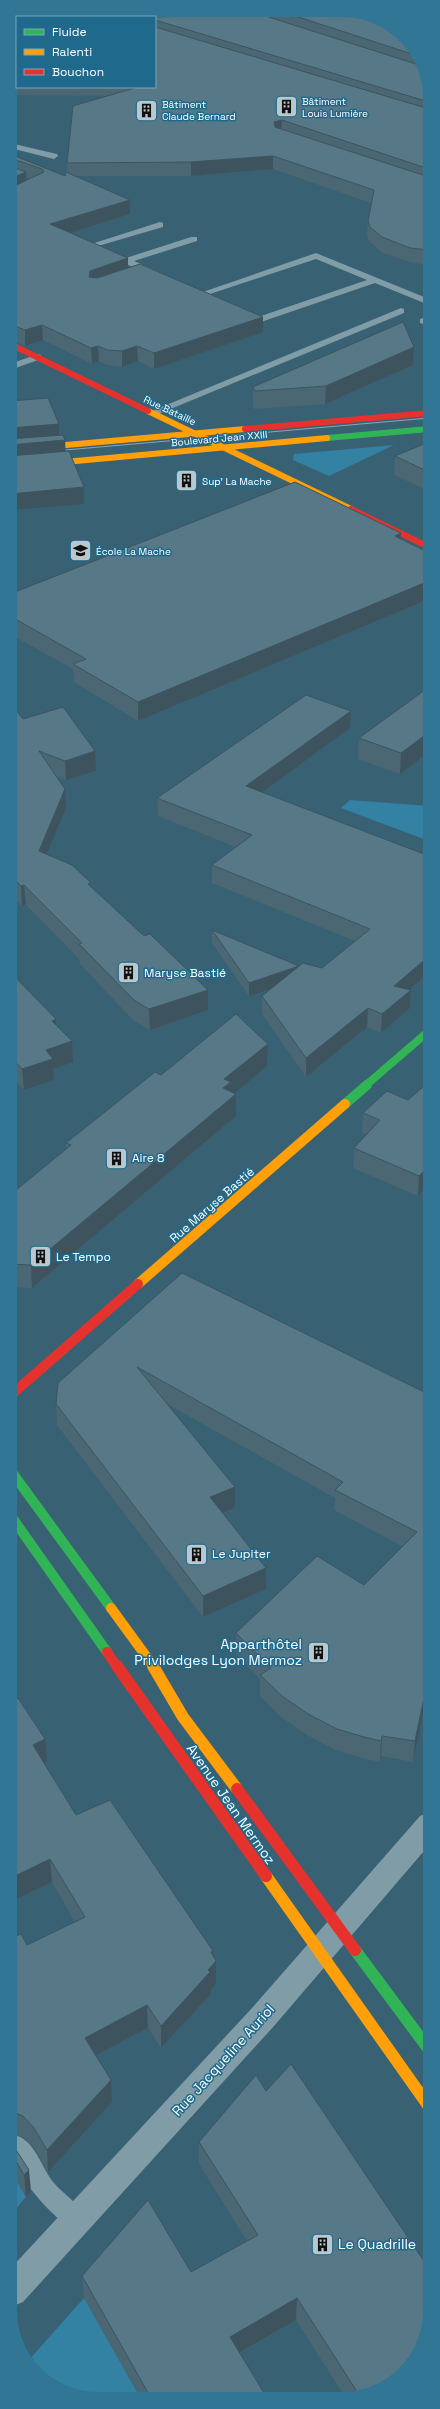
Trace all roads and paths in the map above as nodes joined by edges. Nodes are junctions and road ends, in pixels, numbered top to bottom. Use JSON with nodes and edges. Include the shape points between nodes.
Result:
{"nodes":[{"id":1,"x":17,"y":147,"type":"edge"},
{"id":2,"x":54,"y":156,"type":"dead end"},
{"id":3,"x":160,"y":225,"type":"dead end"},
{"id":4,"x":194,"y":239,"type":"dead end"},
{"id":5,"x":125,"y":261,"type":"junction"},
{"id":6,"x":149,"y":271,"type":"junction"},
{"id":7,"x":135,"y":276,"type":"edge"},
{"id":8,"x":162,"y":277,"type":"edge"},
{"id":9,"x":376,"y":280,"type":"junction"},
{"id":10,"x":423,"y":300,"type":"edge"},
{"id":11,"x":401,"y":311,"type":"dead end"},
{"id":12,"x":17,"y":347,"type":"edge"},
{"id":13,"x":33,"y":355,"type":"junction"},
{"id":14,"x":17,"y":357,"type":"edge"},
{"id":15,"x":17,"y":363,"type":"edge"},
{"id":16,"x":152,"y":413,"type":"junction"},
{"id":17,"x":423,"y":414,"type":"edge"},
{"id":18,"x":423,"y":430,"type":"edge"},
{"id":19,"x":197,"y":434,"type":"junction"},
{"id":20,"x":226,"y":448,"type":"junction"},
{"id":21,"x":17,"y":449,"type":"edge"},
{"id":22,"x":33,"y":465,"type":"edge"},
{"id":23,"x":423,"y":544,"type":"edge"},
{"id":24,"x":423,"y":1036,"type":"edge"},
{"id":25,"x":17,"y":1390,"type":"edge"},
{"id":26,"x":17,"y":1481,"type":"edge"},
{"id":27,"x":17,"y":1526,"type":"edge"},
{"id":28,"x":423,"y":1832,"type":"edge"},
{"id":29,"x":339,"y":1927,"type":"junction"},
{"id":30,"x":319,"y":1951,"type":"junction"},
{"id":31,"x":423,"y":2041,"type":"edge"},
{"id":32,"x":423,"y":2098,"type":"edge"},
{"id":33,"x":18,"y":2147,"type":"dead end"},
{"id":34,"x":76,"y":2220,"type":"junction"},
{"id":35,"x":17,"y":2284,"type":"edge"}],
"edges":[{"from":1,"to":2,"type":"lane"},
{"from":3,"to":5,"type":"lane","via":[[90,246]]},
{"from":4,"to":5,"type":"lane"},
{"from":5,"to":6,"type":"lane"},
{"from":6,"to":7,"type":"lane"},
{"from":6,"to":8,"type":"lane"},
{"from":9,"to":9,"type":"lane","via":[[261,319],[198,292],[316,256]]},
{"from":9,"to":10,"type":"lane"},
{"from":11,"to":16,"type":"lane"},
{"from":12,"to":13,"type":"main road","name":"Rue Bataille"},
{"from":13,"to":14,"type":"lane"},
{"from":13,"to":15,"type":"lane"},
{"from":13,"to":16,"type":"main road","name":"Rue Bataille"},
{"from":16,"to":19,"type":"main road","name":"Rue Bataille"},
{"from":17,"to":19,"type":"main road","name":"Boulevard Jean XXIII"},
{"from":18,"to":20,"type":"main road","name":"Boulevard Jean XXIII"},
{"from":19,"to":20,"type":"main road","name":"Rue Bataille"},
{"from":19,"to":21,"type":"main road","name":"Boulevard Jean XXIII"},
{"from":20,"to":22,"type":"main road","name":"Boulevard Jean XXIII"},
{"from":20,"to":23,"type":"main road","name":"Rue Bataille"},
{"from":24,"to":25,"type":"main road","name":"Rue Maryse Bastié"},
{"from":26,"to":29,"type":"main road","name":"Avenue Jean Mermoz","via":[[154,1667],[183,1717]]},
{"from":27,"to":30,"type":"main road","name":"Avenue Jean Mermoz"},
{"from":28,"to":29,"type":"street","name":"Rue Jacqueline Auriol"},
{"from":29,"to":30,"type":"street","name":"Rue Jacqueline Auriol"},
{"from":29,"to":31,"type":"main road","name":"Avenue Jean Mermoz"},
{"from":30,"to":32,"type":"main road","name":"Avenue Jean Mermoz"},
{"from":30,"to":34,"type":"street","name":"Rue Jacqueline Auriol","via":[[263,2017]]},
{"from":33,"to":34,"type":"lane","via":[[45,2190]]},
{"from":34,"to":35,"type":"street","name":"Rue Jacqueline Auriol"}]}
